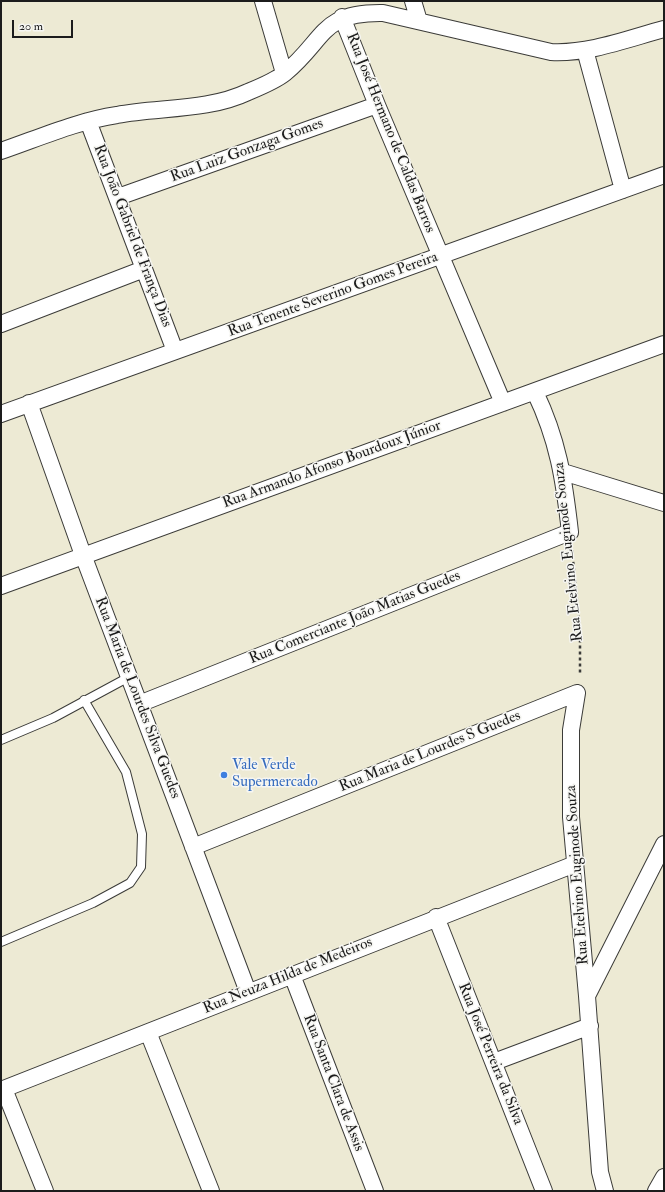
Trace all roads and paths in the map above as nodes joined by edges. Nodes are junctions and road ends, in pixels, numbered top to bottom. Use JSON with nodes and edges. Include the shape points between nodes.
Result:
{"nodes":[{"id":1,"x":264,"y":1,"type":"edge"},
{"id":2,"x":414,"y":1,"type":"edge"},
{"id":3,"x":342,"y":17,"type":"junction"},
{"id":4,"x":419,"y":21,"type":"junction"},
{"id":5,"x":664,"y":29,"type":"edge"},
{"id":6,"x":585,"y":50,"type":"junction"},
{"id":7,"x":284,"y":74,"type":"junction"},
{"id":8,"x":377,"y":105,"type":"junction"},
{"id":9,"x":88,"y":121,"type":"junction"},
{"id":10,"x":1,"y":151,"type":"edge"},
{"id":11,"x":664,"y":174,"type":"edge"},
{"id":12,"x":623,"y":190,"type":"junction"},
{"id":13,"x":118,"y":197,"type":"junction"},
{"id":14,"x":441,"y":256,"type":"junction"},
{"id":15,"x":144,"y":269,"type":"junction"},
{"id":16,"x":1,"y":324,"type":"edge"},
{"id":17,"x":664,"y":344,"type":"edge"},
{"id":18,"x":175,"y":351,"type":"junction"},
{"id":19,"x":535,"y":392,"type":"junction"},
{"id":20,"x":29,"y":403,"type":"junction"},
{"id":21,"x":503,"y":403,"type":"junction"},
{"id":22,"x":1,"y":414,"type":"edge"},
{"id":23,"x":563,"y":472,"type":"junction"},
{"id":24,"x":664,"y":504,"type":"edge"},
{"id":25,"x":570,"y":532,"type":"junction"},
{"id":26,"x":83,"y":556,"type":"junction"},
{"id":27,"x":1,"y":586,"type":"edge"},
{"id":28,"x":129,"y":677,"type":"junction"},
{"id":29,"x":577,"y":693,"type":"junction"},
{"id":30,"x":84,"y":700,"type":"junction"},
{"id":31,"x":139,"y":704,"type":"junction"},
{"id":32,"x":1,"y":740,"type":"edge"},
{"id":33,"x":664,"y":844,"type":"edge"},
{"id":34,"x":193,"y":846,"type":"junction"},
{"id":35,"x":574,"y":864,"type":"junction"},
{"id":36,"x":436,"y":918,"type":"junction"},
{"id":37,"x":1,"y":942,"type":"edge"},
{"id":38,"x":292,"y":975,"type":"junction"},
{"id":39,"x":248,"y":992,"type":"junction"},
{"id":40,"x":587,"y":996,"type":"junction"},
{"id":41,"x":590,"y":1026,"type":"junction"},
{"id":42,"x":148,"y":1032,"type":"junction"},
{"id":43,"x":494,"y":1062,"type":"junction"},
{"id":44,"x":2,"y":1089,"type":"edge"},
{"id":45,"x":664,"y":1177,"type":"edge"},
{"id":46,"x":45,"y":1191,"type":"edge"},
{"id":47,"x":211,"y":1191,"type":"edge"},
{"id":48,"x":375,"y":1191,"type":"edge"},
{"id":49,"x":544,"y":1191,"type":"edge"},
{"id":50,"x":605,"y":1191,"type":"edge"},
{"id":51,"x":656,"y":1191,"type":"edge"}],
"edges":[{"from":1,"to":7,"type":"street"},
{"from":2,"to":4,"type":"street"},
{"from":3,"to":4,"type":"street","via":[[361,13],[383,13]]},
{"from":3,"to":7,"type":"street","via":[[326,28]]},
{"from":3,"to":8,"type":"street","name":"Rua José Hermano de Caldas Barros"},
{"from":4,"to":6,"type":"street","via":[[551,52],[570,53]]},
{"from":5,"to":6,"type":"street"},
{"from":6,"to":12,"type":"street"},
{"from":7,"to":9,"type":"street","via":[[246,93],[212,103]]},
{"from":8,"to":13,"type":"street","name":"Rua Luiz Gonzaga Gomes"},
{"from":8,"to":14,"type":"street","name":"Rua José Hermano de Caldas Barros"},
{"from":9,"to":10,"type":"street"},
{"from":9,"to":13,"type":"street","name":"Rua João Gabriel de França Dias"},
{"from":11,"to":12,"type":"street","name":"Rua Tenente Severino Gomes Pereira"},
{"from":12,"to":14,"type":"street","name":"Rua Tenente Severino Gomes Pereira"},
{"from":13,"to":15,"type":"street","name":"Rua João Gabriel de França Dias"},
{"from":14,"to":18,"type":"street","name":"Rua Tenente Severino Gomes Pereira"},
{"from":14,"to":21,"type":"street","name":"Rua José Hermano de Caldas Barros"},
{"from":15,"to":16,"type":"street"},
{"from":15,"to":18,"type":"street","name":"Rua João Gabriel de França Dias"},
{"from":17,"to":19,"type":"street","name":"Rua Armando Afonso Bourdoux Júnior"},
{"from":18,"to":20,"type":"street","name":"Rua Tenente Severino Gomes Pereira"},
{"from":19,"to":21,"type":"street","name":"Rua Armando Afonso Bourdoux Júnior"},
{"from":19,"to":23,"type":"street","name":"Rua Etelvino Euginode Souza","via":[[547,417]]},
{"from":20,"to":22,"type":"street","name":"Rua Tenente Severino Gomes Pereira"},
{"from":20,"to":26,"type":"street","name":"Rua Maria de Lourdes Silva Guedes"},
{"from":21,"to":26,"type":"street","name":"Rua Armando Afonso Bourdoux Júnior"},
{"from":23,"to":24,"type":"street"},
{"from":23,"to":25,"type":"street","name":"Rua Etelvino Euginode Souza"},
{"from":25,"to":29,"type":"path","name":"Rua Etelvino Euginode Souza","via":[[580,630],[581,672]]},
{"from":25,"to":31,"type":"street","name":"Rua Comerciante João Matias Guedes"},
{"from":26,"to":27,"type":"street","name":"Rua Armando Afonso Bourdoux Júnior"},
{"from":26,"to":28,"type":"street","name":"Rua Maria de Lourdes Silva Guedes"},
{"from":28,"to":30,"type":"lane"},
{"from":28,"to":31,"type":"street","name":"Rua Maria de Lourdes Silva Guedes"},
{"from":29,"to":34,"type":"street","name":"Rua Maria de Lourdes S Guedes"},
{"from":29,"to":35,"type":"street","name":"Rua Etelvino Euginode Souza","via":[[571,730]]},
{"from":30,"to":32,"type":"lane","via":[[53,718]]},
{"from":30,"to":37,"type":"lane","via":[[126,772],[142,834],[141,867],[130,883],[118,890]]},
{"from":31,"to":34,"type":"street","name":"Rua Maria de Lourdes Silva Guedes"},
{"from":33,"to":40,"type":"street"},
{"from":34,"to":39,"type":"street","name":"Rua Maria de Lourdes Silva Guedes"},
{"from":35,"to":36,"type":"street","name":"Rua Neuza Hilda de Medeiros"},
{"from":35,"to":40,"type":"street","name":"Rua Etelvino Euginode Souza"},
{"from":36,"to":38,"type":"street","name":"Rua Neuza Hilda de Medeiros"},
{"from":36,"to":43,"type":"street","name":"Rua José Perreira da Silva"},
{"from":38,"to":39,"type":"street","name":"Rua Neuza Hilda de Medeiros"},
{"from":38,"to":48,"type":"street","name":"Rua Santa Clara de Assis"},
{"from":39,"to":42,"type":"street","name":"Rua Neuza Hilda de Medeiros"},
{"from":40,"to":41,"type":"street","name":"Rua Etelvino Euginode Souza"},
{"from":41,"to":43,"type":"street"},
{"from":41,"to":50,"type":"street","name":"Rua Etelvino Euginode Souza","via":[[600,1172]]},
{"from":42,"to":44,"type":"street","name":"Rua Neuza Hilda de Medeiros"},
{"from":42,"to":47,"type":"street"},
{"from":43,"to":49,"type":"street","name":"Rua José Perreira da Silva"},
{"from":44,"to":46,"type":"street"},
{"from":45,"to":51,"type":"street"}]}
